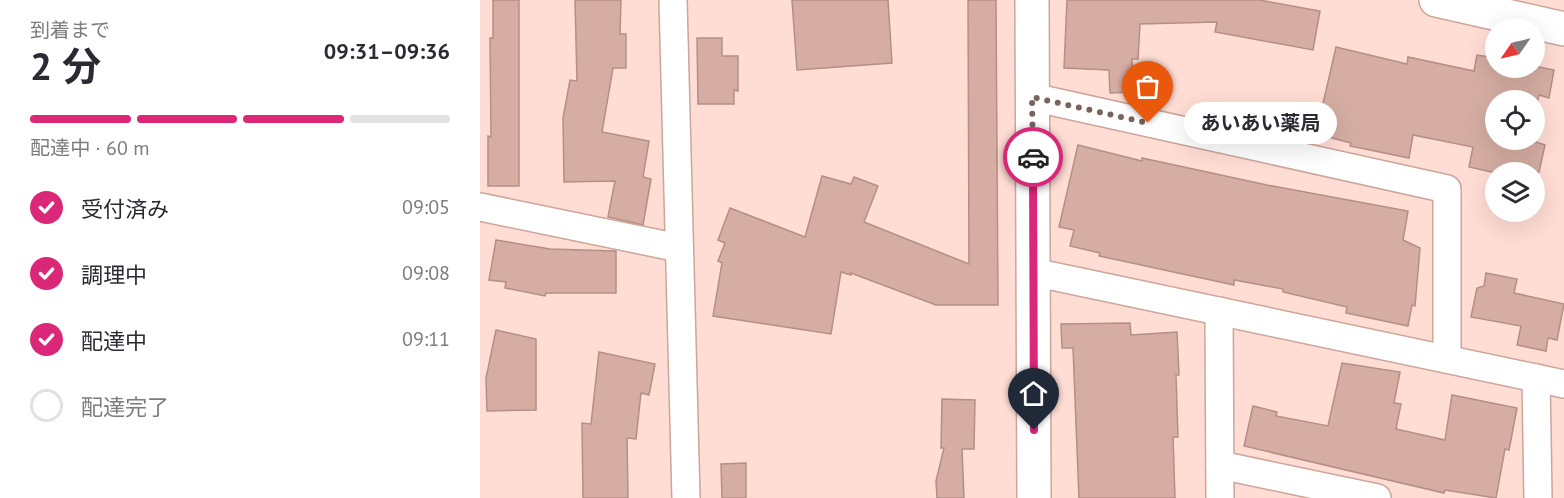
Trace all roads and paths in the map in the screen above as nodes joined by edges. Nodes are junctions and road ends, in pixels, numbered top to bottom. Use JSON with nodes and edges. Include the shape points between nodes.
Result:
{"nodes":[{"id":1,"x":673,"y":0,"type":"edge"},
{"id":2,"x":1032,"y":0,"type":"edge"},
{"id":3,"x":1436,"y":0,"type":"edge"},
{"id":4,"x":1564,"y":29,"type":"edge"},
{"id":5,"x":1032,"y":97,"type":"junction"},
{"id":6,"x":480,"y":207,"type":"edge"},
{"id":7,"x":679,"y":248,"type":"junction"},
{"id":8,"x":1034,"y":272,"type":"junction"},
{"id":9,"x":1219,"y":311,"type":"junction"},
{"id":10,"x":1447,"y":359,"type":"junction"},
{"id":11,"x":1536,"y":378,"type":"junction"},
{"id":12,"x":1564,"y":384,"type":"edge"},
{"id":13,"x":1220,"y":465,"type":"junction"},
{"id":14,"x":686,"y":498,"type":"edge"},
{"id":15,"x":1034,"y":498,"type":"edge"},
{"id":16,"x":1220,"y":498,"type":"edge"},
{"id":17,"x":1377,"y":498,"type":"edge"},
{"id":18,"x":1538,"y":498,"type":"edge"}],
"edges":[{"from":1,"to":7,"type":"street"},
{"from":2,"to":5,"type":"street"},
{"from":3,"to":4,"type":"street"},
{"from":5,"to":8,"type":"street"},
{"from":5,"to":10,"type":"street","via":[[1447,189]]},
{"from":6,"to":7,"type":"street"},
{"from":7,"to":14,"type":"street"},
{"from":8,"to":9,"type":"street"},
{"from":8,"to":15,"type":"street"},
{"from":9,"to":10,"type":"street"},
{"from":9,"to":13,"type":"street"},
{"from":10,"to":11,"type":"street"},
{"from":11,"to":12,"type":"street"},
{"from":11,"to":18,"type":"street"},
{"from":13,"to":16,"type":"street"},
{"from":13,"to":17,"type":"street"}]}
